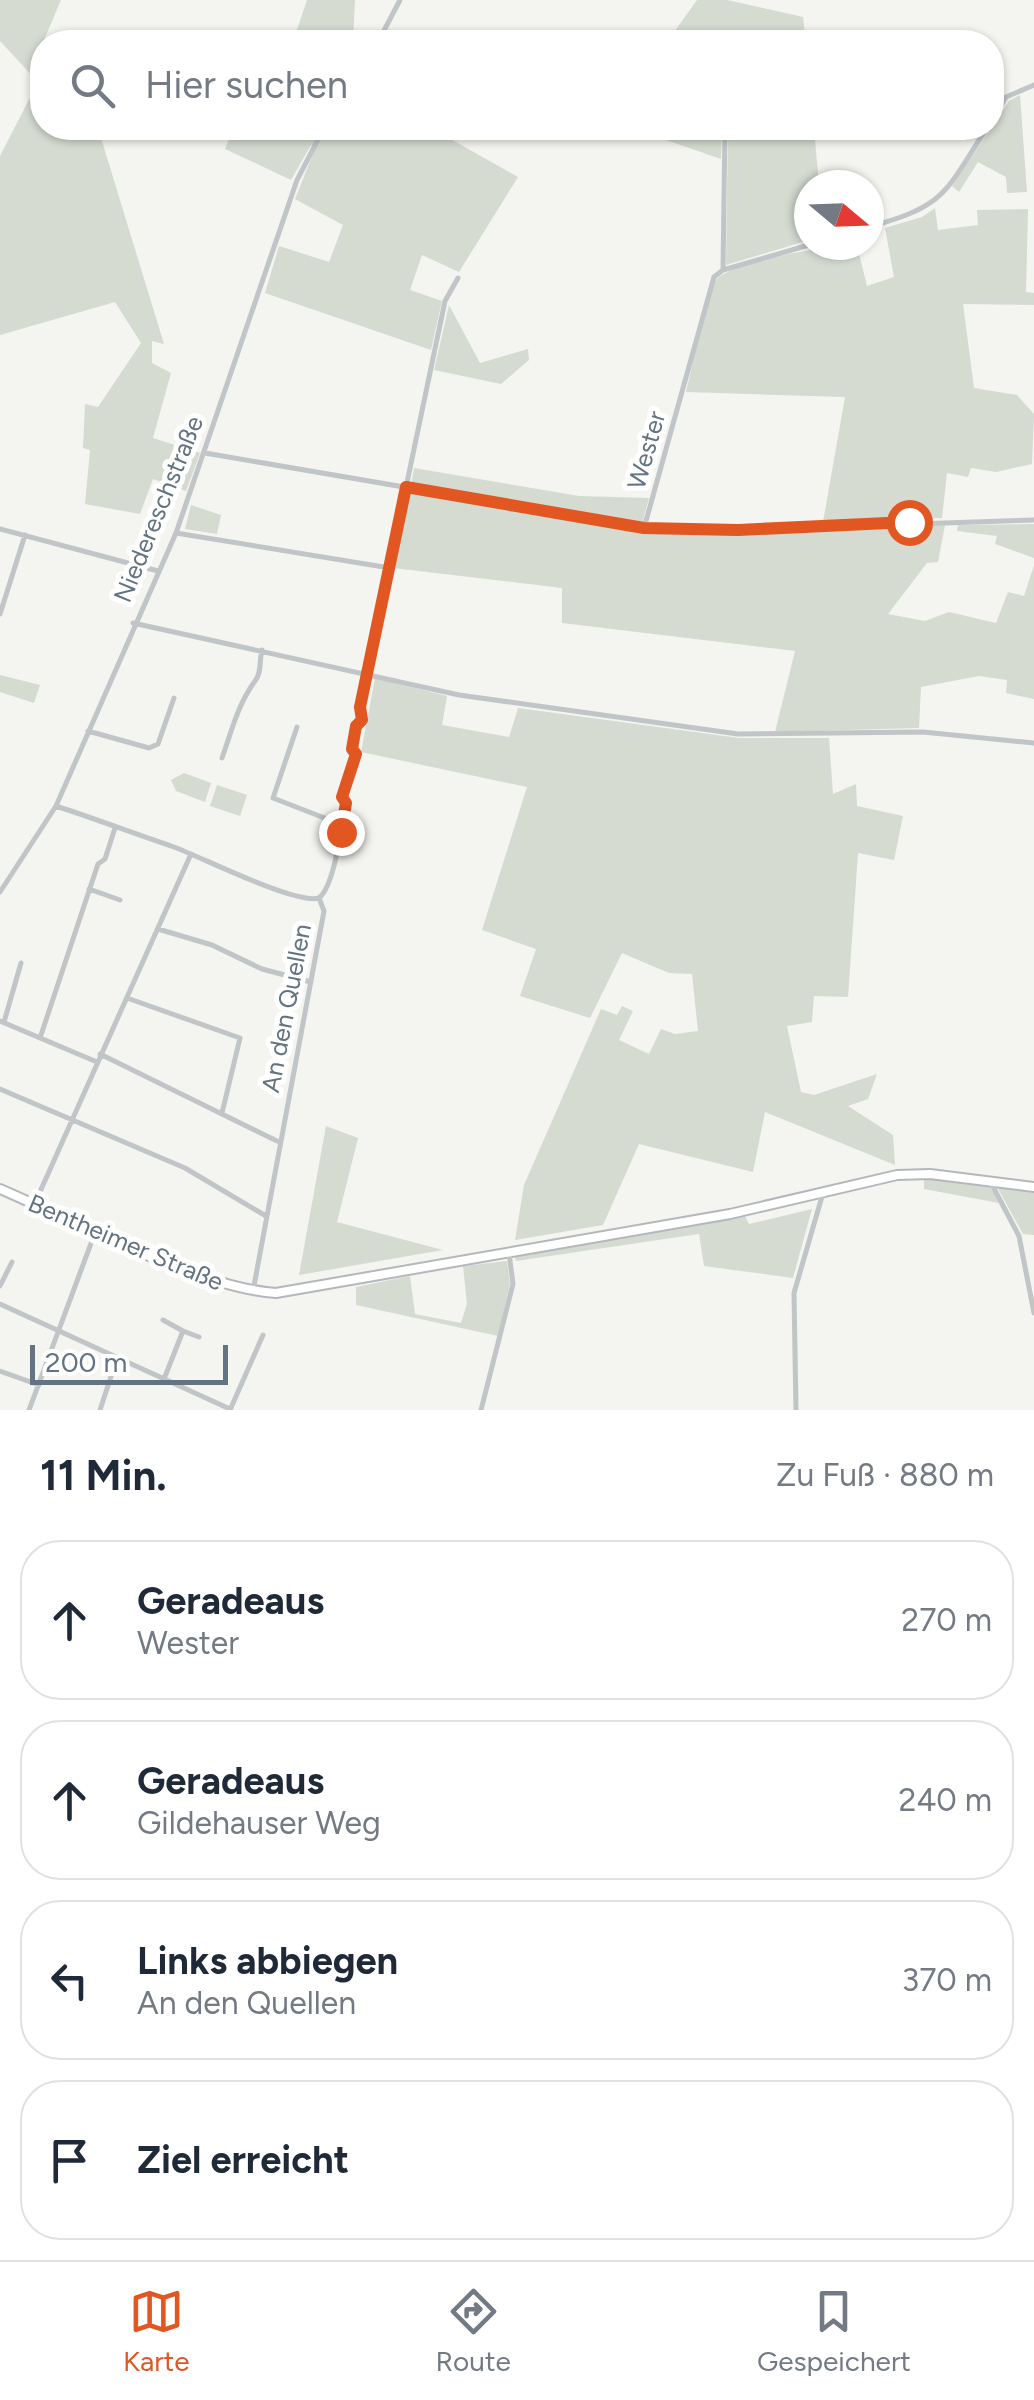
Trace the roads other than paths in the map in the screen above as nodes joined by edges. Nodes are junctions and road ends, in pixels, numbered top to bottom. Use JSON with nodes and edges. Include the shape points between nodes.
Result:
{"nodes":[{"id":1,"x":400,"y":0,"type":"edge"},
{"id":2,"x":384,"y":30,"type":"edge"},
{"id":3,"x":1034,"y":85,"type":"edge"},
{"id":4,"x":1004,"y":101,"type":"edge"},
{"id":5,"x":318,"y":140,"type":"edge"},
{"id":6,"x":724,"y":140,"type":"edge"},
{"id":7,"x":979,"y":140,"type":"edge"},
{"id":8,"x":884,"y":224,"type":"edge"},
{"id":9,"x":794,"y":249,"type":"edge"},
{"id":10,"x":723,"y":270,"type":"junction"},
{"id":11,"x":458,"y":278,"type":"dead end"},
{"id":12,"x":205,"y":453,"type":"junction"},
{"id":13,"x":406,"y":487,"type":"junction"},
{"id":14,"x":1034,"y":520,"type":"edge"},
{"id":15,"x":644,"y":528,"type":"junction"},
{"id":16,"x":0,"y":529,"type":"edge"},
{"id":17,"x":176,"y":533,"type":"junction"},
{"id":18,"x":25,"y":535,"type":"junction"},
{"id":19,"x":390,"y":568,"type":"junction"},
{"id":20,"x":158,"y":572,"type":"junction"},
{"id":21,"x":0,"y":614,"type":"edge"},
{"id":22,"x":134,"y":623,"type":"junction"},
{"id":23,"x":262,"y":649,"type":"junction"},
{"id":24,"x":370,"y":674,"type":"junction"},
{"id":25,"x":174,"y":698,"type":"dead end"},
{"id":26,"x":296,"y":728,"type":"dead end"},
{"id":27,"x":88,"y":731,"type":"junction"},
{"id":28,"x":1034,"y":743,"type":"edge"},
{"id":29,"x":222,"y":758,"type":"dead end"},
{"id":30,"x":56,"y":806,"type":"junction"},
{"id":31,"x":342,"y":825,"type":"junction"},
{"id":32,"x":115,"y":828,"type":"junction"},
{"id":33,"x":191,"y":854,"type":"junction"},
{"id":34,"x":89,"y":889,"type":"junction"},
{"id":35,"x":0,"y":892,"type":"edge"},
{"id":36,"x":319,"y":898,"type":"junction"},
{"id":37,"x":120,"y":900,"type":"dead end"},
{"id":38,"x":158,"y":928,"type":"junction"},
{"id":39,"x":21,"y":962,"type":"dead end"},
{"id":40,"x":312,"y":982,"type":"junction"},
{"id":41,"x":126,"y":998,"type":"junction"},
{"id":42,"x":2,"y":1021,"type":"edge"},
{"id":43,"x":40,"y":1038,"type":"junction"},
{"id":44,"x":100,"y":1054,"type":"junction"},
{"id":45,"x":97,"y":1062,"type":"junction"},
{"id":46,"x":0,"y":1089,"type":"edge"},
{"id":47,"x":222,"y":1113,"type":"junction"},
{"id":48,"x":71,"y":1120,"type":"junction"},
{"id":49,"x":278,"y":1142,"type":"junction"},
{"id":50,"x":990,"y":1181,"type":"junction"},
{"id":51,"x":1034,"y":1187,"type":"edge"},
{"id":52,"x":0,"y":1189,"type":"edge"},
{"id":53,"x":823,"y":1194,"type":"junction"},
{"id":54,"x":35,"y":1204,"type":"junction"},
{"id":55,"x":266,"y":1216,"type":"junction"},
{"id":56,"x":96,"y":1230,"type":"junction"},
{"id":57,"x":510,"y":1253,"type":"junction"},
{"id":58,"x":12,"y":1262,"type":"dead end"},
{"id":59,"x":0,"y":1286,"type":"edge"},
{"id":60,"x":253,"y":1292,"type":"junction"},
{"id":61,"x":0,"y":1304,"type":"edge"},
{"id":62,"x":1034,"y":1313,"type":"edge"},
{"id":63,"x":163,"y":1320,"type":"dead end"},
{"id":64,"x":59,"y":1330,"type":"junction"},
{"id":65,"x":184,"y":1330,"type":"junction"},
{"id":66,"x":263,"y":1335,"type":"dead end"},
{"id":67,"x":199,"y":1337,"type":"dead end"},
{"id":68,"x":117,"y":1358,"type":"junction"},
{"id":69,"x":0,"y":1371,"type":"edge"},
{"id":70,"x":164,"y":1379,"type":"junction"},
{"id":71,"x":39,"y":1384,"type":"junction"},
{"id":72,"x":230,"y":1409,"type":"edge"},
{"id":73,"x":29,"y":1410,"type":"edge"},
{"id":74,"x":100,"y":1410,"type":"edge"},
{"id":75,"x":480,"y":1410,"type":"edge"},
{"id":76,"x":796,"y":1410,"type":"edge"}],
"edges":[{"from":1,"to":2,"type":"street"},
{"from":3,"to":4,"type":"street"},
{"from":5,"to":12,"type":"street","name":"Niedereschstraße","via":[[297,180]]},
{"from":6,"to":10,"type":"street"},
{"from":7,"to":8,"type":"street","via":[[934,204]]},
{"from":9,"to":10,"type":"street"},
{"from":10,"to":15,"type":"street","name":"Wester","via":[[709,288]]},
{"from":11,"to":13,"type":"street","name":"An den Quellen","via":[[445,300]]},
{"from":12,"to":13,"type":"street"},
{"from":12,"to":17,"type":"street","name":"Niedereschstraße"},
{"from":13,"to":15,"type":"street"},
{"from":13,"to":19,"type":"street","name":"An den Quellen"},
{"from":14,"to":15,"type":"street","name":"Wester"},
{"from":16,"to":18,"type":"street"},
{"from":17,"to":19,"type":"street"},
{"from":17,"to":20,"type":"street","name":"Niedereschstraße"},
{"from":18,"to":20,"type":"street"},
{"from":18,"to":21,"type":"street"},
{"from":19,"to":24,"type":"street","name":"An den Quellen"},
{"from":20,"to":22,"type":"street","name":"Niedereschstraße"},
{"from":22,"to":23,"type":"street"},
{"from":22,"to":27,"type":"street","name":"Niedereschstraße"},
{"from":23,"to":24,"type":"street"},
{"from":23,"to":29,"type":"street"},
{"from":24,"to":28,"type":"street","via":[[459,696],[738,734],[923,732]]},
{"from":24,"to":31,"type":"street","name":"An den Quellen","via":[[342,797]]},
{"from":25,"to":27,"type":"street","via":[[158,744],[149,748]]},
{"from":26,"to":31,"type":"street","via":[[273,798]]},
{"from":27,"to":30,"type":"street","name":"Niedereschstraße"},
{"from":30,"to":32,"type":"street"},
{"from":30,"to":35,"type":"street","name":"Niedereschstraße"},
{"from":31,"to":36,"type":"street","name":"An den Quellen","via":[[332,884]]},
{"from":32,"to":33,"type":"street"},
{"from":32,"to":34,"type":"street"},
{"from":33,"to":36,"type":"street","via":[[240,878]]},
{"from":33,"to":38,"type":"street"},
{"from":34,"to":37,"type":"street"},
{"from":34,"to":43,"type":"street"},
{"from":36,"to":40,"type":"street","name":"An den Quellen","via":[[324,911]]},
{"from":38,"to":40,"type":"street"},
{"from":38,"to":41,"type":"street"},
{"from":39,"to":42,"type":"street"},
{"from":40,"to":49,"type":"street","name":"An den Quellen"},
{"from":41,"to":44,"type":"street"},
{"from":41,"to":47,"type":"street","via":[[240,1038]]},
{"from":42,"to":43,"type":"street"},
{"from":43,"to":45,"type":"street"},
{"from":44,"to":45,"type":"street"},
{"from":44,"to":47,"type":"street"},
{"from":45,"to":48,"type":"street"},
{"from":46,"to":48,"type":"street"},
{"from":47,"to":49,"type":"street"},
{"from":48,"to":54,"type":"street"},
{"from":48,"to":55,"type":"street","via":[[185,1168]]},
{"from":49,"to":55,"type":"street","name":"An den Quellen"},
{"from":50,"to":51,"type":"main road"},
{"from":50,"to":53,"type":"main road","via":[[897,1175]]},
{"from":50,"to":62,"type":"street","via":[[1019,1236]]},
{"from":52,"to":54,"type":"main road","name":"Bentheimer Straße"},
{"from":53,"to":57,"type":"main road"},
{"from":53,"to":76,"type":"street","via":[[794,1293]]},
{"from":54,"to":56,"type":"main road","name":"Bentheimer Straße"},
{"from":55,"to":60,"type":"street","name":"An den Quellen"},
{"from":56,"to":60,"type":"main road","name":"Bentheimer Straße"},
{"from":56,"to":64,"type":"street"},
{"from":57,"to":60,"type":"main road","via":[[302,1291]]},
{"from":57,"to":75,"type":"street","via":[[514,1284]]},
{"from":58,"to":59,"type":"street"},
{"from":61,"to":64,"type":"street"},
{"from":63,"to":65,"type":"street"},
{"from":64,"to":68,"type":"street"},
{"from":64,"to":71,"type":"street"},
{"from":65,"to":67,"type":"street"},
{"from":65,"to":70,"type":"street"},
{"from":66,"to":72,"type":"street"},
{"from":68,"to":70,"type":"street"},
{"from":68,"to":74,"type":"street"},
{"from":69,"to":71,"type":"street"},
{"from":70,"to":72,"type":"street"},
{"from":71,"to":73,"type":"street"}]}
